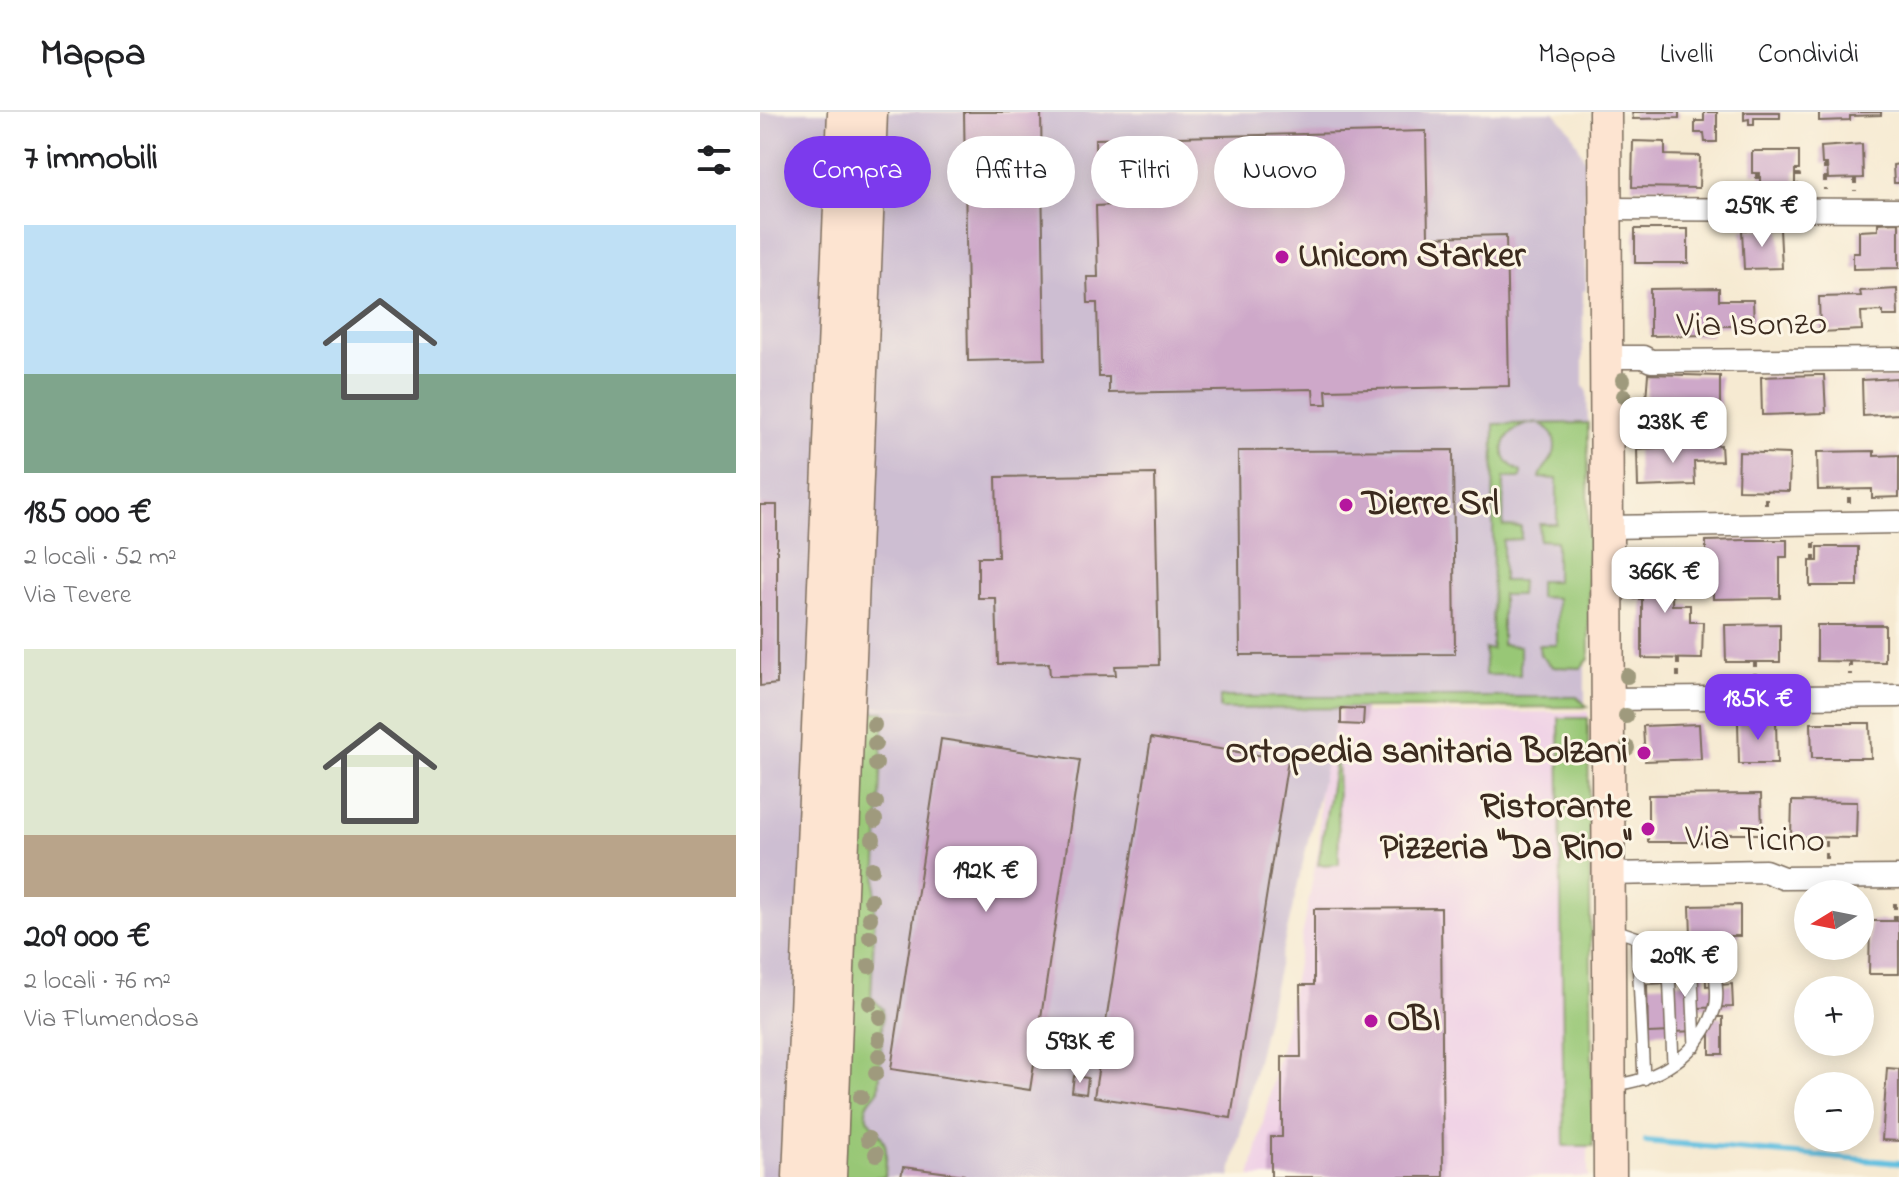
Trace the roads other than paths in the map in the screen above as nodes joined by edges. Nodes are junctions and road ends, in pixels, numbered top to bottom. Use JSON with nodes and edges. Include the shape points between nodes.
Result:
{"nodes":[{"id":1,"x":844,"y":112,"type":"edge"},
{"id":2,"x":871,"y":112,"type":"edge"},
{"id":3,"x":1605,"y":112,"type":"edge"},
{"id":4,"x":1605,"y":209,"type":"junction"},
{"id":5,"x":1899,"y":210,"type":"edge"},
{"id":6,"x":1606,"y":357,"type":"junction"},
{"id":7,"x":1899,"y":359,"type":"edge"},
{"id":8,"x":1899,"y":522,"type":"edge"},
{"id":9,"x":1607,"y":527,"type":"junction"},
{"id":10,"x":1899,"y":696,"type":"edge"},
{"id":11,"x":1608,"y":699,"type":"junction"},
{"id":12,"x":1609,"y":874,"type":"junction"},
{"id":13,"x":1899,"y":877,"type":"edge"},
{"id":14,"x":1623,"y":933,"type":"junction"},
{"id":15,"x":1668,"y":948,"type":"junction"},
{"id":16,"x":1691,"y":956,"type":"junction"},
{"id":17,"x":1695,"y":1046,"type":"junction"},
{"id":18,"x":1673,"y":1063,"type":"junction"},
{"id":19,"x":1644,"y":1079,"type":"junction"},
{"id":20,"x":1610,"y":1085,"type":"junction"},
{"id":21,"x":799,"y":1177,"type":"edge"},
{"id":22,"x":830,"y":1177,"type":"edge"},
{"id":23,"x":1610,"y":1177,"type":"edge"}],
"edges":[{"from":1,"to":21,"type":"street"},
{"from":2,"to":22,"type":"street"},
{"from":3,"to":4,"type":"street"},
{"from":4,"to":5,"type":"street"},
{"from":4,"to":6,"type":"street"},
{"from":6,"to":7,"type":"street","name":"Via Isonzo"},
{"from":6,"to":9,"type":"street"},
{"from":8,"to":9,"type":"street"},
{"from":9,"to":11,"type":"street"},
{"from":10,"to":11,"type":"street"},
{"from":11,"to":12,"type":"street"},
{"from":12,"to":13,"type":"street","name":"Via Ticino","via":[[1765,871],[1783,878]]},
{"from":12,"to":14,"type":"street"},
{"from":14,"to":15,"type":"lane"},
{"from":14,"to":19,"type":"lane"},
{"from":14,"to":20,"type":"street"},
{"from":15,"to":16,"type":"lane"},
{"from":15,"to":18,"type":"lane"},
{"from":16,"to":17,"type":"lane"},
{"from":16,"to":17,"type":"lane","via":[[1714,964],[1716,1006]]},
{"from":17,"to":18,"type":"lane"},
{"from":18,"to":19,"type":"lane"},
{"from":19,"to":20,"type":"lane"},
{"from":20,"to":23,"type":"street"}]}
